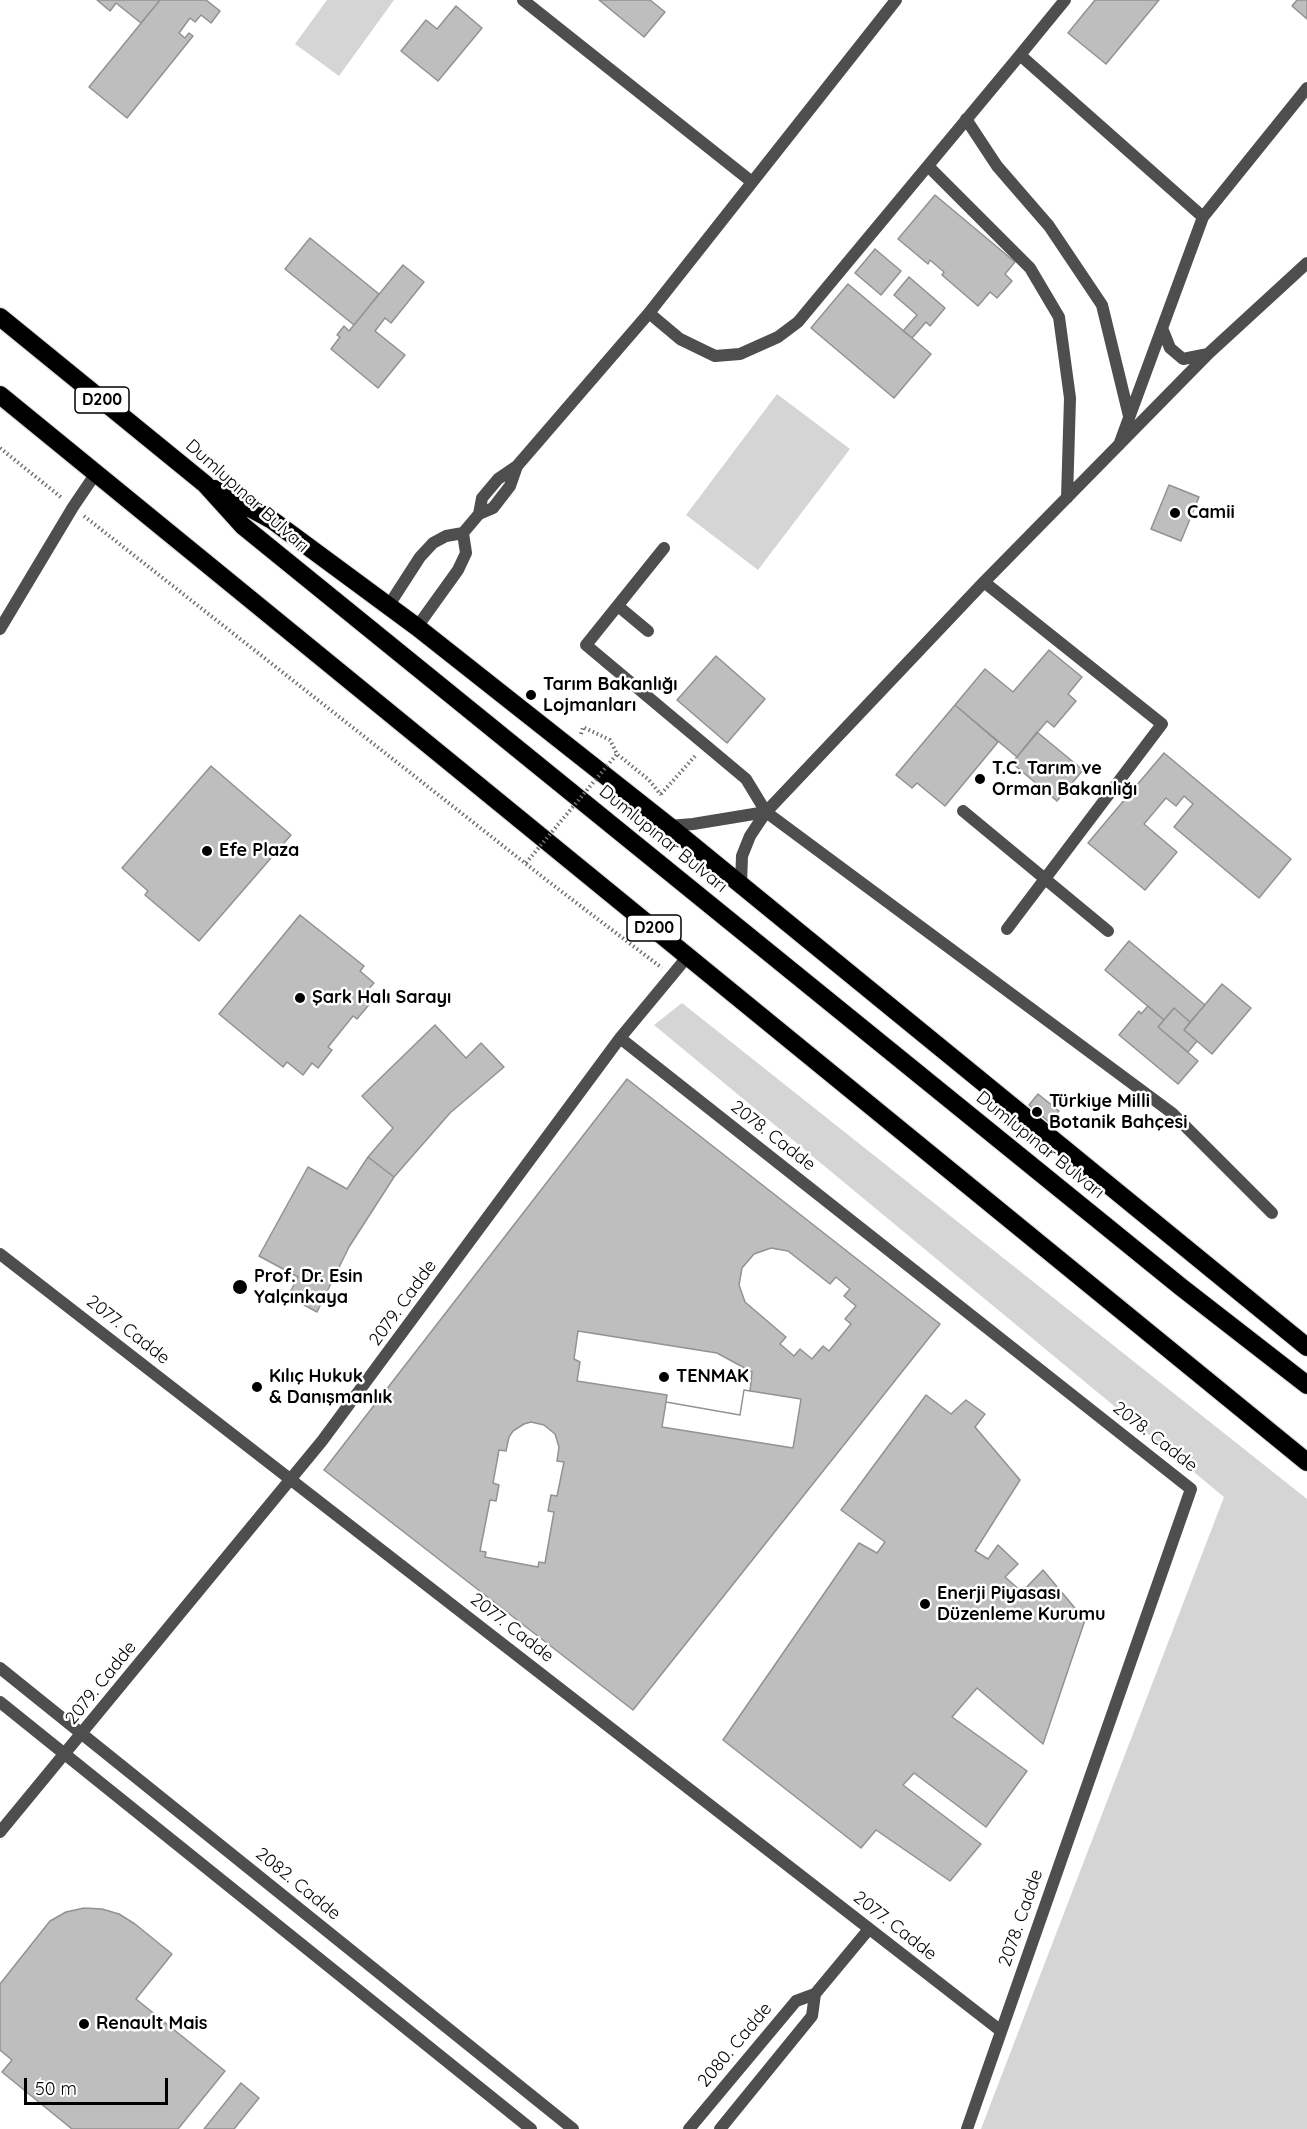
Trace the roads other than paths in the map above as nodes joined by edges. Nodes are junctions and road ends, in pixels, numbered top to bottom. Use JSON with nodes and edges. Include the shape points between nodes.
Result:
{"nodes":[{"id":1,"x":524,"y":0,"type":"edge"},
{"id":2,"x":896,"y":0,"type":"edge"},
{"id":3,"x":1065,"y":0,"type":"edge"},
{"id":4,"x":1020,"y":55,"type":"junction"},
{"id":5,"x":1307,"y":88,"type":"edge"},
{"id":6,"x":966,"y":120,"type":"junction"},
{"id":7,"x":928,"y":166,"type":"junction"},
{"id":8,"x":752,"y":182,"type":"junction"},
{"id":9,"x":1203,"y":217,"type":"junction"},
{"id":10,"x":1307,"y":263,"type":"edge"},
{"id":11,"x":649,"y":313,"type":"junction"},
{"id":12,"x":0,"y":317,"type":"edge"},
{"id":13,"x":1162,"y":328,"type":"junction"},
{"id":14,"x":1209,"y":353,"type":"junction"},
{"id":15,"x":0,"y":395,"type":"edge"},
{"id":16,"x":1129,"y":417,"type":"junction"},
{"id":17,"x":1119,"y":445,"type":"junction"},
{"id":18,"x":96,"y":473,"type":"junction"},
{"id":19,"x":204,"y":484,"type":"junction"},
{"id":20,"x":1067,"y":498,"type":"junction"},
{"id":21,"x":463,"y":533,"type":"junction"},
{"id":22,"x":664,"y":548,"type":"dead end"},
{"id":23,"x":984,"y":582,"type":"junction"},
{"id":24,"x":389,"y":605,"type":"junction"},
{"id":25,"x":618,"y":606,"type":"junction"},
{"id":26,"x":417,"y":627,"type":"junction"},
{"id":27,"x":0,"y":629,"type":"edge"},
{"id":28,"x":648,"y":631,"type":"dead end"},
{"id":29,"x":766,"y":812,"type":"junction"},
{"id":30,"x":963,"y":812,"type":"dead end"},
{"id":31,"x":669,"y":826,"type":"junction"},
{"id":32,"x":1044,"y":880,"type":"junction"},
{"id":33,"x":741,"y":884,"type":"junction"},
{"id":34,"x":1007,"y":929,"type":"dead end"},
{"id":35,"x":1108,"y":932,"type":"dead end"},
{"id":36,"x":688,"y":956,"type":"junction"},
{"id":37,"x":620,"y":1038,"type":"junction"},
{"id":38,"x":1272,"y":1213,"type":"dead end"},
{"id":39,"x":0,"y":1254,"type":"edge"},
{"id":40,"x":1307,"y":1347,"type":"edge"},
{"id":41,"x":1307,"y":1385,"type":"edge"},
{"id":42,"x":1307,"y":1462,"type":"edge"},
{"id":43,"x":291,"y":1480,"type":"junction"},
{"id":44,"x":0,"y":1668,"type":"edge"},
{"id":45,"x":0,"y":1702,"type":"edge"},
{"id":46,"x":82,"y":1734,"type":"junction"},
{"id":47,"x":65,"y":1755,"type":"junction"},
{"id":48,"x":0,"y":1832,"type":"edge"},
{"id":49,"x":869,"y":1929,"type":"junction"},
{"id":50,"x":815,"y":1994,"type":"junction"},
{"id":51,"x":1001,"y":2031,"type":"junction"},
{"id":52,"x":531,"y":2129,"type":"edge"},
{"id":53,"x":573,"y":2129,"type":"edge"},
{"id":54,"x":689,"y":2129,"type":"edge"},
{"id":55,"x":720,"y":2129,"type":"edge"},
{"id":56,"x":967,"y":2129,"type":"edge"}],
"edges":[{"from":1,"to":8,"type":"street"},
{"from":2,"to":8,"type":"street"},
{"from":3,"to":4,"type":"street"},
{"from":4,"to":6,"type":"street"},
{"from":4,"to":9,"type":"street"},
{"from":5,"to":9,"type":"street"},
{"from":6,"to":7,"type":"street"},
{"from":6,"to":16,"type":"street","via":[[997,166],[1049,226],[1102,305]]},
{"from":7,"to":11,"type":"street","via":[[798,322],[778,337],[740,354],[715,356],[680,339]]},
{"from":7,"to":20,"type":"street","via":[[1030,268],[1059,317],[1070,398]]},
{"from":8,"to":11,"type":"street"},
{"from":9,"to":13,"type":"street"},
{"from":10,"to":14,"type":"street"},
{"from":11,"to":21,"type":"street","via":[[516,466],[498,478],[482,498],[479,514]]},
{"from":12,"to":19,"type":"highway","name":"Dumlupınar Bulvarı","number":"D200"},
{"from":13,"to":14,"type":"street","via":[[1170,348],[1183,359]]},
{"from":13,"to":16,"type":"street"},
{"from":14,"to":17,"type":"street"},
{"from":15,"to":18,"type":"highway","number":"D200"},
{"from":16,"to":17,"type":"street"},
{"from":17,"to":20,"type":"street"},
{"from":18,"to":27,"type":"street"},
{"from":18,"to":36,"type":"highway","number":"D200"},
{"from":19,"to":24,"type":"highway","via":[[272,520]]},
{"from":19,"to":41,"type":"highway","name":"Dumlupınar Bulvarı","number":"D200","via":[[243,526]]},
{"from":20,"to":23,"type":"street"},
{"from":21,"to":24,"type":"street","via":[[433,543]]},
{"from":21,"to":26,"type":"street","via":[[466,553],[458,570]]},
{"from":22,"to":25,"type":"street"},
{"from":23,"to":29,"type":"street"},
{"from":23,"to":32,"type":"street","via":[[1162,724]]},
{"from":24,"to":26,"type":"highway"},
{"from":25,"to":28,"type":"street"},
{"from":25,"to":29,"type":"street","via":[[586,645],[746,779]]},
{"from":26,"to":31,"type":"highway"},
{"from":29,"to":31,"type":"street"},
{"from":29,"to":33,"type":"street","via":[[742,856]]},
{"from":29,"to":38,"type":"street","via":[[1172,1113]]},
{"from":30,"to":32,"type":"street"},
{"from":31,"to":33,"type":"highway"},
{"from":32,"to":34,"type":"street"},
{"from":32,"to":35,"type":"street"},
{"from":33,"to":40,"type":"highway"},
{"from":36,"to":37,"type":"street","name":"2079. Cadde"},
{"from":36,"to":42,"type":"highway","number":"D200"},
{"from":37,"to":43,"type":"street","name":"2079. Cadde","via":[[356,1398]]},
{"from":37,"to":51,"type":"street","name":"2078. Cadde","via":[[1191,1489]]},
{"from":39,"to":43,"type":"street","name":"2077. Cadde"},
{"from":43,"to":46,"type":"street","name":"2079. Cadde"},
{"from":43,"to":49,"type":"street","name":"2077. Cadde"},
{"from":44,"to":46,"type":"street","name":"2082. Cadde"},
{"from":45,"to":47,"type":"street"},
{"from":46,"to":47,"type":"street","name":"2079. Cadde"},
{"from":46,"to":53,"type":"street","name":"2082. Cadde"},
{"from":47,"to":48,"type":"street","name":"2079. Cadde"},
{"from":47,"to":52,"type":"street"},
{"from":49,"to":50,"type":"street","name":"2080. Cadde"},
{"from":49,"to":51,"type":"street","name":"2077. Cadde"},
{"from":50,"to":54,"type":"street","name":"2080. Cadde","via":[[796,2001]]},
{"from":50,"to":55,"type":"street","name":"2080. Cadde","via":[[812,2016]]},
{"from":51,"to":56,"type":"street","name":"2078. Cadde"}]}
